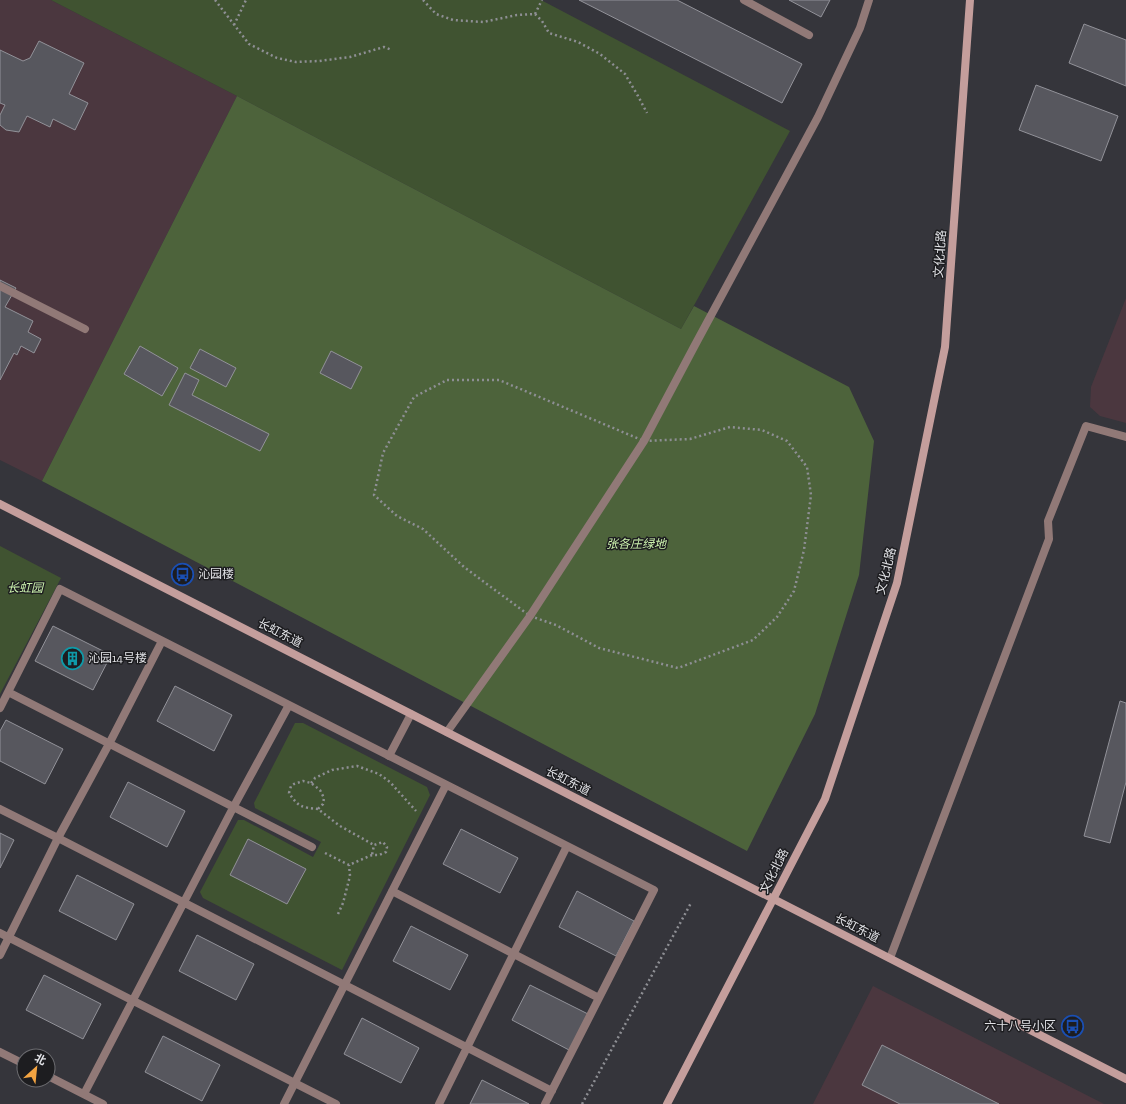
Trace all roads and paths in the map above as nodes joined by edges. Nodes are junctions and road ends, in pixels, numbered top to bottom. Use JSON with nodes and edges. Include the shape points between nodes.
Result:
{"nodes":[{"id":1,"x":215,"y":0,"type":"edge"},
{"id":2,"x":246,"y":0,"type":"edge"},
{"id":3,"x":423,"y":0,"type":"edge"},
{"id":4,"x":542,"y":0,"type":"edge"},
{"id":5,"x":744,"y":0,"type":"edge"},
{"id":6,"x":869,"y":0,"type":"edge"},
{"id":7,"x":970,"y":0,"type":"edge"},
{"id":8,"x":535,"y":14,"type":"junction"},
{"id":9,"x":234,"y":25,"type":"junction"},
{"id":10,"x":809,"y":35,"type":"dead end"},
{"id":11,"x":392,"y":50,"type":"dead end"},
{"id":12,"x":647,"y":113,"type":"dead end"},
{"id":13,"x":0,"y":286,"type":"edge"},
{"id":14,"x":84,"y":329,"type":"dead end"},
{"id":15,"x":1126,"y":437,"type":"edge"},
{"id":16,"x":644,"y":441,"type":"junction"},
{"id":17,"x":0,"y":504,"type":"edge"},
{"id":18,"x":530,"y":616,"type":"junction"},
{"id":19,"x":162,"y":641,"type":"junction"},
{"id":20,"x":8,"y":692,"type":"junction"},
{"id":21,"x":289,"y":705,"type":"junction"},
{"id":22,"x":0,"y":708,"type":"edge"},
{"id":23,"x":411,"y":714,"type":"junction"},
{"id":24,"x":448,"y":732,"type":"junction"},
{"id":25,"x":109,"y":744,"type":"junction"},
{"id":26,"x":389,"y":756,"type":"junction"},
{"id":27,"x":311,"y":783,"type":"junction"},
{"id":28,"x":446,"y":785,"type":"junction"},
{"id":29,"x":234,"y":806,"type":"junction"},
{"id":30,"x":0,"y":809,"type":"edge"},
{"id":31,"x":318,"y":809,"type":"junction"},
{"id":32,"x":417,"y":811,"type":"dead end"},
{"id":33,"x":58,"y":838,"type":"junction"},
{"id":34,"x":374,"y":845,"type":"junction"},
{"id":35,"x":568,"y":846,"type":"junction"},
{"id":36,"x":312,"y":847,"type":"joint"},
{"id":37,"x":372,"y":855,"type":"junction"},
{"id":38,"x":349,"y":865,"type":"junction"},
{"id":39,"x":392,"y":891,"type":"junction"},
{"id":40,"x":773,"y":899,"type":"junction"},
{"id":41,"x":184,"y":902,"type":"junction"},
{"id":42,"x":691,"y":903,"type":"dead end"},
{"id":43,"x":338,"y":914,"type":"dead end"},
{"id":44,"x":0,"y":933,"type":"edge"},
{"id":45,"x":9,"y":937,"type":"junction"},
{"id":46,"x":514,"y":954,"type":"junction"},
{"id":47,"x":0,"y":955,"type":"edge"},
{"id":48,"x":890,"y":958,"type":"junction"},
{"id":49,"x":345,"y":985,"type":"junction"},
{"id":50,"x":599,"y":998,"type":"junction"},
{"id":51,"x":133,"y":1000,"type":"junction"},
{"id":52,"x":467,"y":1047,"type":"junction"},
{"id":53,"x":0,"y":1052,"type":"edge"},
{"id":54,"x":16,"y":1060,"type":"edge"},
{"id":55,"x":1126,"y":1079,"type":"edge"},
{"id":56,"x":56,"y":1080,"type":"edge"},
{"id":57,"x":295,"y":1083,"type":"junction"},
{"id":58,"x":552,"y":1090,"type":"junction"},
{"id":59,"x":84,"y":1094,"type":"junction"},
{"id":60,"x":103,"y":1104,"type":"edge"},
{"id":61,"x":284,"y":1104,"type":"edge"},
{"id":62,"x":336,"y":1104,"type":"edge"},
{"id":63,"x":439,"y":1104,"type":"edge"},
{"id":64,"x":546,"y":1104,"type":"edge"},
{"id":65,"x":582,"y":1104,"type":"edge"},
{"id":66,"x":667,"y":1104,"type":"edge"}],
"edges":[{"from":1,"to":9,"type":"path"},
{"from":2,"to":9,"type":"path"},
{"from":3,"to":8,"type":"path","via":[[436,14],[453,20],[483,22]]},
{"from":4,"to":8,"type":"path"},
{"from":5,"to":10,"type":"street"},
{"from":6,"to":16,"type":"street","via":[[860,28],[818,117]]},
{"from":7,"to":40,"type":"street","name":"文化北路","via":[[945,347],[897,583],[825,799]]},
{"from":8,"to":12,"type":"path","via":[[550,33],[578,42],[600,54],[625,74]]},
{"from":9,"to":11,"type":"path","via":[[249,44],[277,58],[296,62],[350,57],[384,47]]},
{"from":13,"to":14,"type":"street"},
{"from":15,"to":48,"type":"street","via":[[1086,426],[1048,521],[1049,539]]},
{"from":16,"to":18,"type":"street"},
{"from":16,"to":18,"type":"path","via":[[499,380],[447,380],[414,397],[382,453],[374,494],[397,516],[423,529],[464,567]]},
{"from":16,"to":18,"type":"path","via":[[690,438],[730,427],[762,430],[787,441],[807,467],[811,495],[804,550],[794,590],[777,617],[753,640],[678,668],[599,648],[556,625]]},
{"from":17,"to":23,"type":"street","name":"长虹东道"},
{"from":18,"to":24,"type":"street"},
{"from":19,"to":20,"type":"street","via":[[60,589]]},
{"from":19,"to":21,"type":"street"},
{"from":19,"to":25,"type":"street"},
{"from":20,"to":22,"type":"street"},
{"from":20,"to":25,"type":"street"},
{"from":21,"to":26,"type":"street"},
{"from":21,"to":29,"type":"street"},
{"from":23,"to":24,"type":"street","name":"长虹东道"},
{"from":23,"to":26,"type":"street"},
{"from":24,"to":40,"type":"street","name":"长虹东道"},
{"from":25,"to":29,"type":"street"},
{"from":25,"to":33,"type":"street"},
{"from":26,"to":28,"type":"street"},
{"from":27,"to":31,"type":"path","via":[[320,790],[324,798]]},
{"from":27,"to":31,"type":"path","via":[[303,781],[294,784],[290,793],[296,804]]},
{"from":27,"to":32,"type":"path","via":[[315,778],[332,770],[357,766],[379,774],[390,782]]},
{"from":28,"to":35,"type":"street"},
{"from":28,"to":39,"type":"street"},
{"from":29,"to":36,"type":"street"},
{"from":29,"to":41,"type":"street"},
{"from":30,"to":33,"type":"street"},
{"from":31,"to":34,"type":"path","via":[[340,826]]},
{"from":33,"to":41,"type":"street"},
{"from":33,"to":45,"type":"street"},
{"from":34,"to":37,"type":"path"},
{"from":34,"to":37,"type":"path","via":[[383,842],[387,847],[386,852]]},
{"from":35,"to":46,"type":"street"},
{"from":35,"to":50,"type":"street","via":[[654,890]]},
{"from":36,"to":38,"type":"path"},
{"from":37,"to":38,"type":"path"},
{"from":38,"to":43,"type":"path","via":[[350,876]]},
{"from":39,"to":46,"type":"street"},
{"from":39,"to":49,"type":"street"},
{"from":40,"to":48,"type":"street","name":"长虹东道"},
{"from":40,"to":66,"type":"street","name":"文化北路"},
{"from":41,"to":49,"type":"street"},
{"from":41,"to":51,"type":"street"},
{"from":42,"to":65,"type":"path"},
{"from":44,"to":45,"type":"street"},
{"from":45,"to":47,"type":"street"},
{"from":45,"to":51,"type":"street"},
{"from":46,"to":50,"type":"street"},
{"from":46,"to":52,"type":"street"},
{"from":48,"to":55,"type":"street","name":"长虹东道"},
{"from":49,"to":52,"type":"street"},
{"from":49,"to":57,"type":"street"},
{"from":50,"to":58,"type":"street"},
{"from":51,"to":57,"type":"street"},
{"from":51,"to":59,"type":"street"},
{"from":52,"to":58,"type":"street"},
{"from":52,"to":63,"type":"street"},
{"from":53,"to":54,"type":"street"},
{"from":56,"to":59,"type":"street"},
{"from":57,"to":61,"type":"street"},
{"from":57,"to":62,"type":"street"},
{"from":58,"to":64,"type":"street"},
{"from":59,"to":60,"type":"street"}]}
